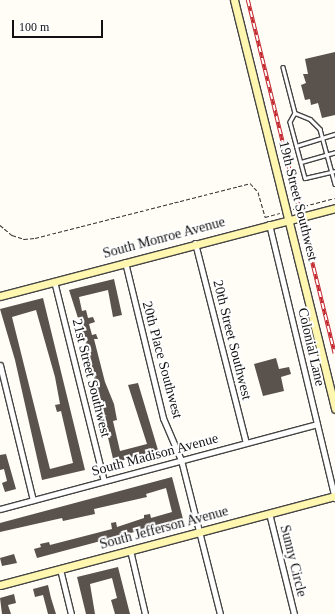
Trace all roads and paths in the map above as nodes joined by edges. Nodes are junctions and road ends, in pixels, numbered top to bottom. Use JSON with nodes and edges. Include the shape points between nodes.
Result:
{"nodes":[{"id":1,"x":234,"y":0,"type":"edge"},
{"id":2,"x":283,"y":67,"type":"dead end"},
{"id":3,"x":295,"y":113,"type":"junction"},
{"id":4,"x":335,"y":134,"type":"edge"},
{"id":5,"x":322,"y":138,"type":"junction"},
{"id":6,"x":296,"y":146,"type":"junction"},
{"id":7,"x":335,"y":152,"type":"edge"},
{"id":8,"x":328,"y":154,"type":"junction"},
{"id":9,"x":301,"y":162,"type":"junction"},
{"id":10,"x":333,"y":171,"type":"edge"},
{"id":11,"x":335,"y":184,"type":"edge"},
{"id":12,"x":335,"y":198,"type":"edge"},
{"id":13,"x":335,"y":208,"type":"edge"},
{"id":14,"x":288,"y":211,"type":"junction"},
{"id":15,"x":290,"y":219,"type":"junction"},
{"id":16,"x":267,"y":221,"type":"junction"},
{"id":17,"x":0,"y":225,"type":"edge"},
{"id":18,"x":195,"y":243,"type":"junction"},
{"id":19,"x":125,"y":262,"type":"junction"},
{"id":20,"x":54,"y":282,"type":"junction"},
{"id":21,"x":0,"y":296,"type":"edge"},
{"id":22,"x":0,"y":365,"type":"edge"},
{"id":23,"x":335,"y":409,"type":"edge"},
{"id":24,"x":317,"y":424,"type":"junction"},
{"id":25,"x":246,"y":443,"type":"junction"},
{"id":26,"x":181,"y":460,"type":"junction"},
{"id":27,"x":104,"y":481,"type":"junction"},
{"id":28,"x":335,"y":497,"type":"edge"},
{"id":29,"x":33,"y":500,"type":"junction"},
{"id":30,"x":0,"y":509,"type":"edge"},
{"id":31,"x":269,"y":513,"type":"junction"},
{"id":32,"x":200,"y":532,"type":"junction"},
{"id":33,"x":130,"y":550,"type":"junction"},
{"id":34,"x":60,"y":569,"type":"junction"},
{"id":35,"x":0,"y":585,"type":"edge"},
{"id":36,"x":71,"y":614,"type":"edge"},
{"id":37,"x":145,"y":614,"type":"edge"},
{"id":38,"x":220,"y":614,"type":"edge"},
{"id":39,"x":294,"y":614,"type":"edge"}],
"edges":[{"from":1,"to":14,"type":"street","name":"19th Street Southwest"},
{"from":2,"to":3,"type":"lane"},
{"from":3,"to":5,"type":"lane","via":[[315,123]]},
{"from":3,"to":6,"type":"lane","via":[[290,122]]},
{"from":4,"to":5,"type":"lane"},
{"from":5,"to":6,"type":"lane"},
{"from":5,"to":8,"type":"lane"},
{"from":6,"to":9,"type":"lane"},
{"from":7,"to":8,"type":"lane"},
{"from":8,"to":9,"type":"lane"},
{"from":8,"to":10,"type":"lane"},
{"from":9,"to":10,"type":"lane","via":[[305,178]]},
{"from":10,"to":11,"type":"lane"},
{"from":12,"to":14,"type":"path"},
{"from":13,"to":15,"type":"street","name":"South Monroe Avenue"},
{"from":14,"to":15,"type":"street","name":"19th Street Southwest"},
{"from":14,"to":16,"type":"path"},
{"from":15,"to":16,"type":"street","name":"South Monroe Avenue"},
{"from":15,"to":23,"type":"street","name":"19th Street Southwest"},
{"from":16,"to":17,"type":"path","via":[[258,192],[250,184],[36,238],[24,239],[12,235]]},
{"from":16,"to":18,"type":"street","name":"South Monroe Avenue"},
{"from":16,"to":24,"type":"street","name":"Colonial Lane"},
{"from":18,"to":19,"type":"street","name":"South Monroe Avenue"},
{"from":18,"to":25,"type":"street","name":"20th Street Southwest"},
{"from":19,"to":20,"type":"street","name":"South Monroe Avenue"},
{"from":19,"to":26,"type":"street","name":"20th Place Southwest","via":[[163,418]]},
{"from":20,"to":21,"type":"street","name":"South Monroe Avenue"},
{"from":20,"to":27,"type":"street","name":"21st Street Southwest"},
{"from":22,"to":29,"type":"street"},
{"from":24,"to":25,"type":"street","name":"South Madison Avenue"},
{"from":24,"to":28,"type":"street","name":"Colonial Lane"},
{"from":25,"to":26,"type":"street","name":"South Madison Avenue"},
{"from":26,"to":27,"type":"street","name":"South Madison Avenue"},
{"from":26,"to":32,"type":"street","name":"20th Place Southwest"},
{"from":27,"to":29,"type":"street","name":"South Madison Avenue"},
{"from":28,"to":31,"type":"street","name":"South Jefferson Avenue"},
{"from":29,"to":30,"type":"street","name":"South Madison Avenue"},
{"from":31,"to":32,"type":"street","name":"South Jefferson Avenue"},
{"from":31,"to":39,"type":"street","name":"Sunny Circle"},
{"from":32,"to":33,"type":"street","name":"South Jefferson Avenue"},
{"from":32,"to":38,"type":"street","name":"20th Place Southwest"},
{"from":33,"to":34,"type":"street","name":"South Jefferson Avenue"},
{"from":33,"to":37,"type":"street"},
{"from":34,"to":35,"type":"street","name":"South Jefferson Avenue"},
{"from":34,"to":36,"type":"street"}]}
